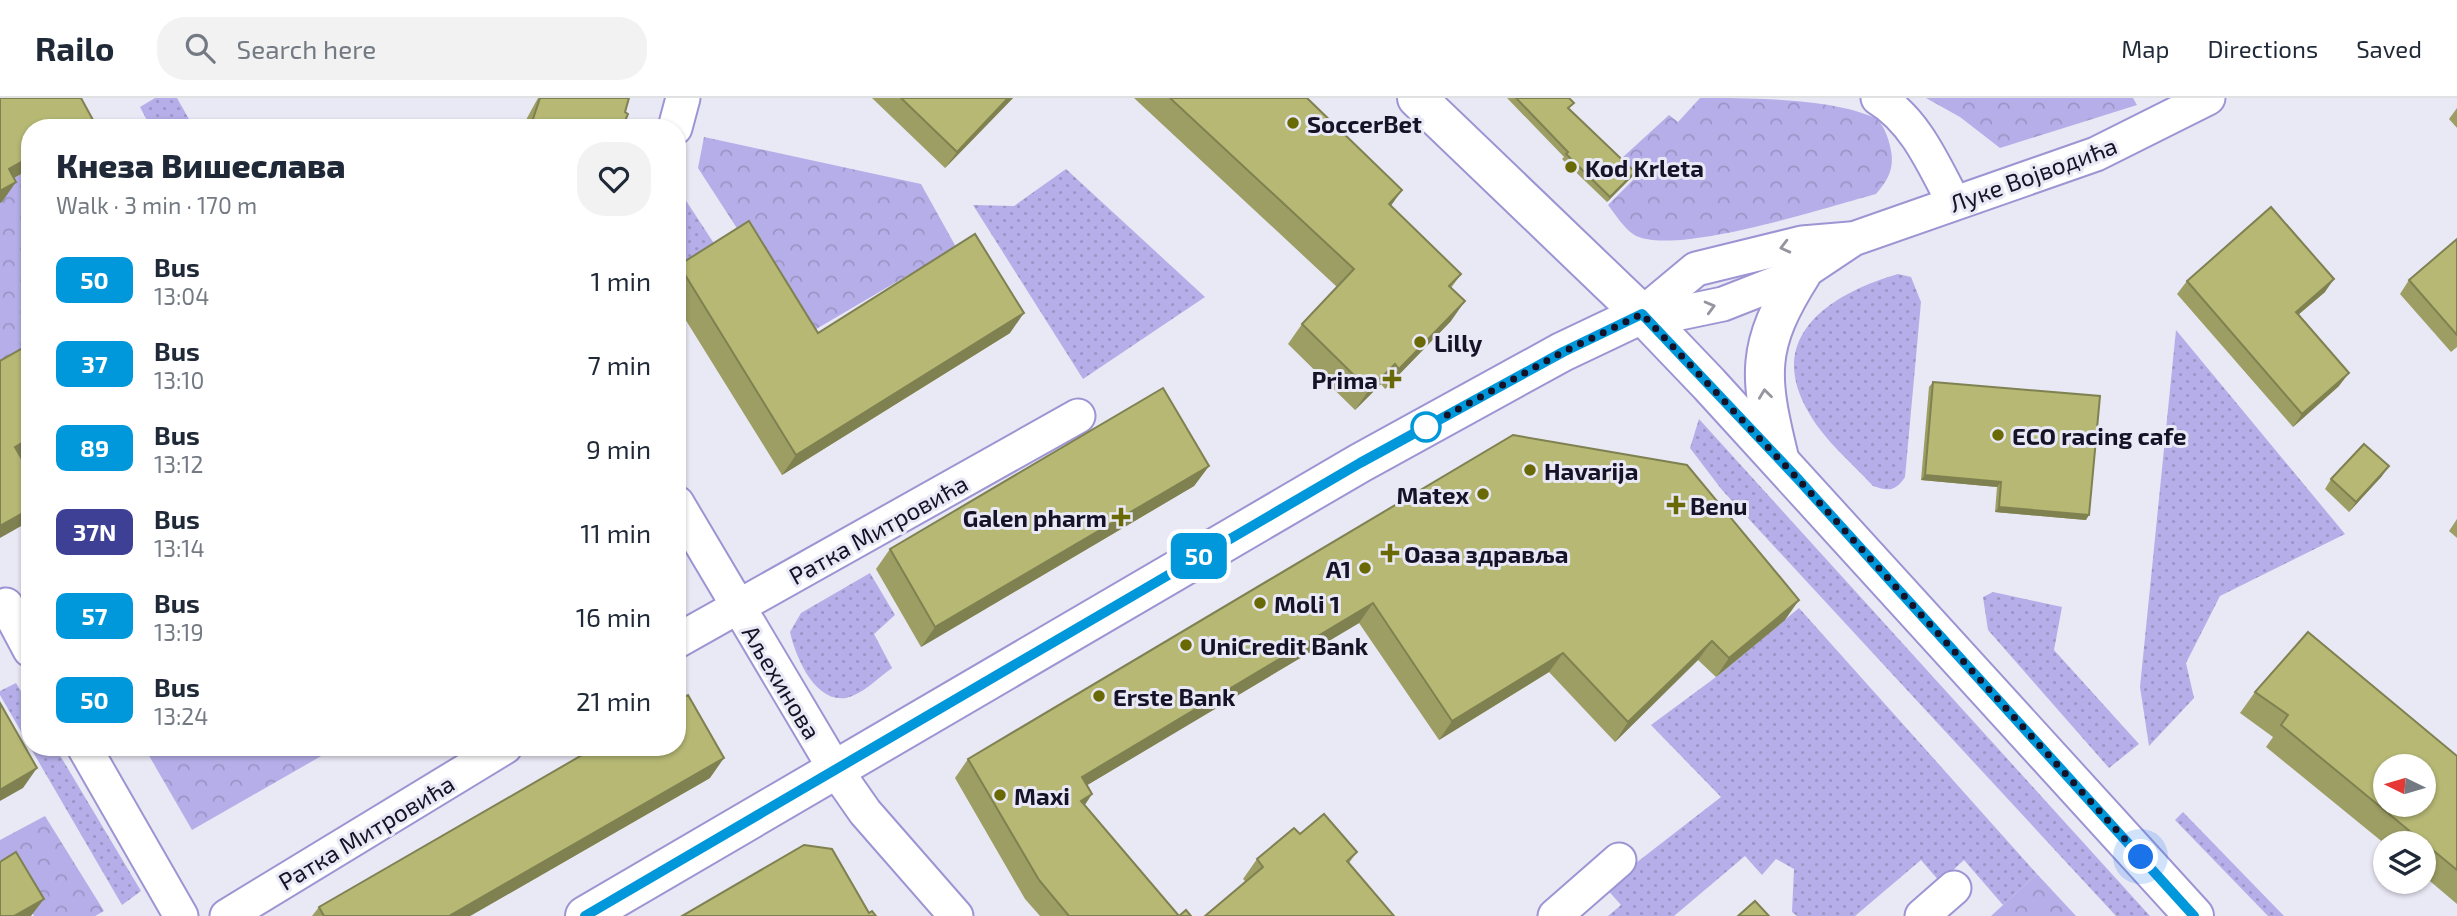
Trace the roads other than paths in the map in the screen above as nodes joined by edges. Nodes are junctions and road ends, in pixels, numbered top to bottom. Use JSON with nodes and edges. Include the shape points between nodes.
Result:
{"nodes":[{"id":1,"x":683,"y":98,"type":"edge"},
{"id":2,"x":1417,"y":98,"type":"edge"},
{"id":3,"x":1878,"y":98,"type":"edge"},
{"id":4,"x":2208,"y":98,"type":"edge"},
{"id":5,"x":677,"y":119,"type":"edge"},
{"id":6,"x":1954,"y":203,"type":"junction"},
{"id":7,"x":1853,"y":239,"type":"junction"},
{"id":8,"x":1802,"y":273,"type":"junction"},
{"id":9,"x":1642,"y":314,"type":"junction"},
{"id":10,"x":1079,"y":416,"type":"dead end"},
{"id":11,"x":1780,"y":460,"type":"junction"},
{"id":12,"x":686,"y":518,"type":"edge"},
{"id":13,"x":12,"y":602,"type":"edge"},
{"id":14,"x":738,"y":608,"type":"junction"},
{"id":15,"x":21,"y":626,"type":"edge"},
{"id":16,"x":686,"y":636,"type":"edge"},
{"id":17,"x":89,"y":756,"type":"edge"},
{"id":18,"x":490,"y":756,"type":"edge"},
{"id":19,"x":835,"y":769,"type":"junction"},
{"id":20,"x":1619,"y":860,"type":"dead end"},
{"id":21,"x":1954,"y":888,"type":"dead end"},
{"id":22,"x":181,"y":916,"type":"edge"},
{"id":23,"x":227,"y":916,"type":"edge"},
{"id":24,"x":586,"y":916,"type":"edge"},
{"id":25,"x":956,"y":916,"type":"edge"},
{"id":26,"x":1555,"y":916,"type":"edge"},
{"id":27,"x":1922,"y":916,"type":"edge"},
{"id":28,"x":2194,"y":916,"type":"edge"}],
"edges":[{"from":1,"to":5,"type":"street"},
{"from":2,"to":9,"type":"main road"},
{"from":3,"to":6,"type":"street","via":[[1912,129]]},
{"from":4,"to":6,"type":"street","name":"Луке Војводића","via":[[2096,154]]},
{"from":6,"to":7,"type":"street","name":"Луке Војводића"},
{"from":7,"to":8,"type":"street","name":"Луке Војводића"},
{"from":7,"to":9,"type":"street","name":"Луке Војводића","one_way":true,"via":[[1802,243],[1696,269]]},
{"from":9,"to":8,"type":"street","name":"Луке Војводића","one_way":true,"via":[[1697,311]]},
{"from":11,"to":8,"type":"main road","one_way":true,"via":[[1763,390],[1763,369],[1772,328]]},
{"from":9,"to":11,"type":"main road"},
{"from":9,"to":19,"type":"main road","via":[[1360,463]]},
{"from":10,"to":14,"type":"street","name":"Ратка Митровића"},
{"from":11,"to":28,"type":"main road"},
{"from":12,"to":14,"type":"street","name":"Аљехинова"},
{"from":13,"to":15,"type":"street"},
{"from":14,"to":16,"type":"street","name":"Ратка Митровића"},
{"from":14,"to":19,"type":"street","name":"Аљехинова"},
{"from":17,"to":22,"type":"street"},
{"from":18,"to":23,"type":"street","name":"Ратка Митровића"},
{"from":19,"to":24,"type":"main road"},
{"from":19,"to":25,"type":"street","name":"Аљехинова","via":[[865,812]]},
{"from":20,"to":26,"type":"street"},
{"from":21,"to":27,"type":"street"}]}
